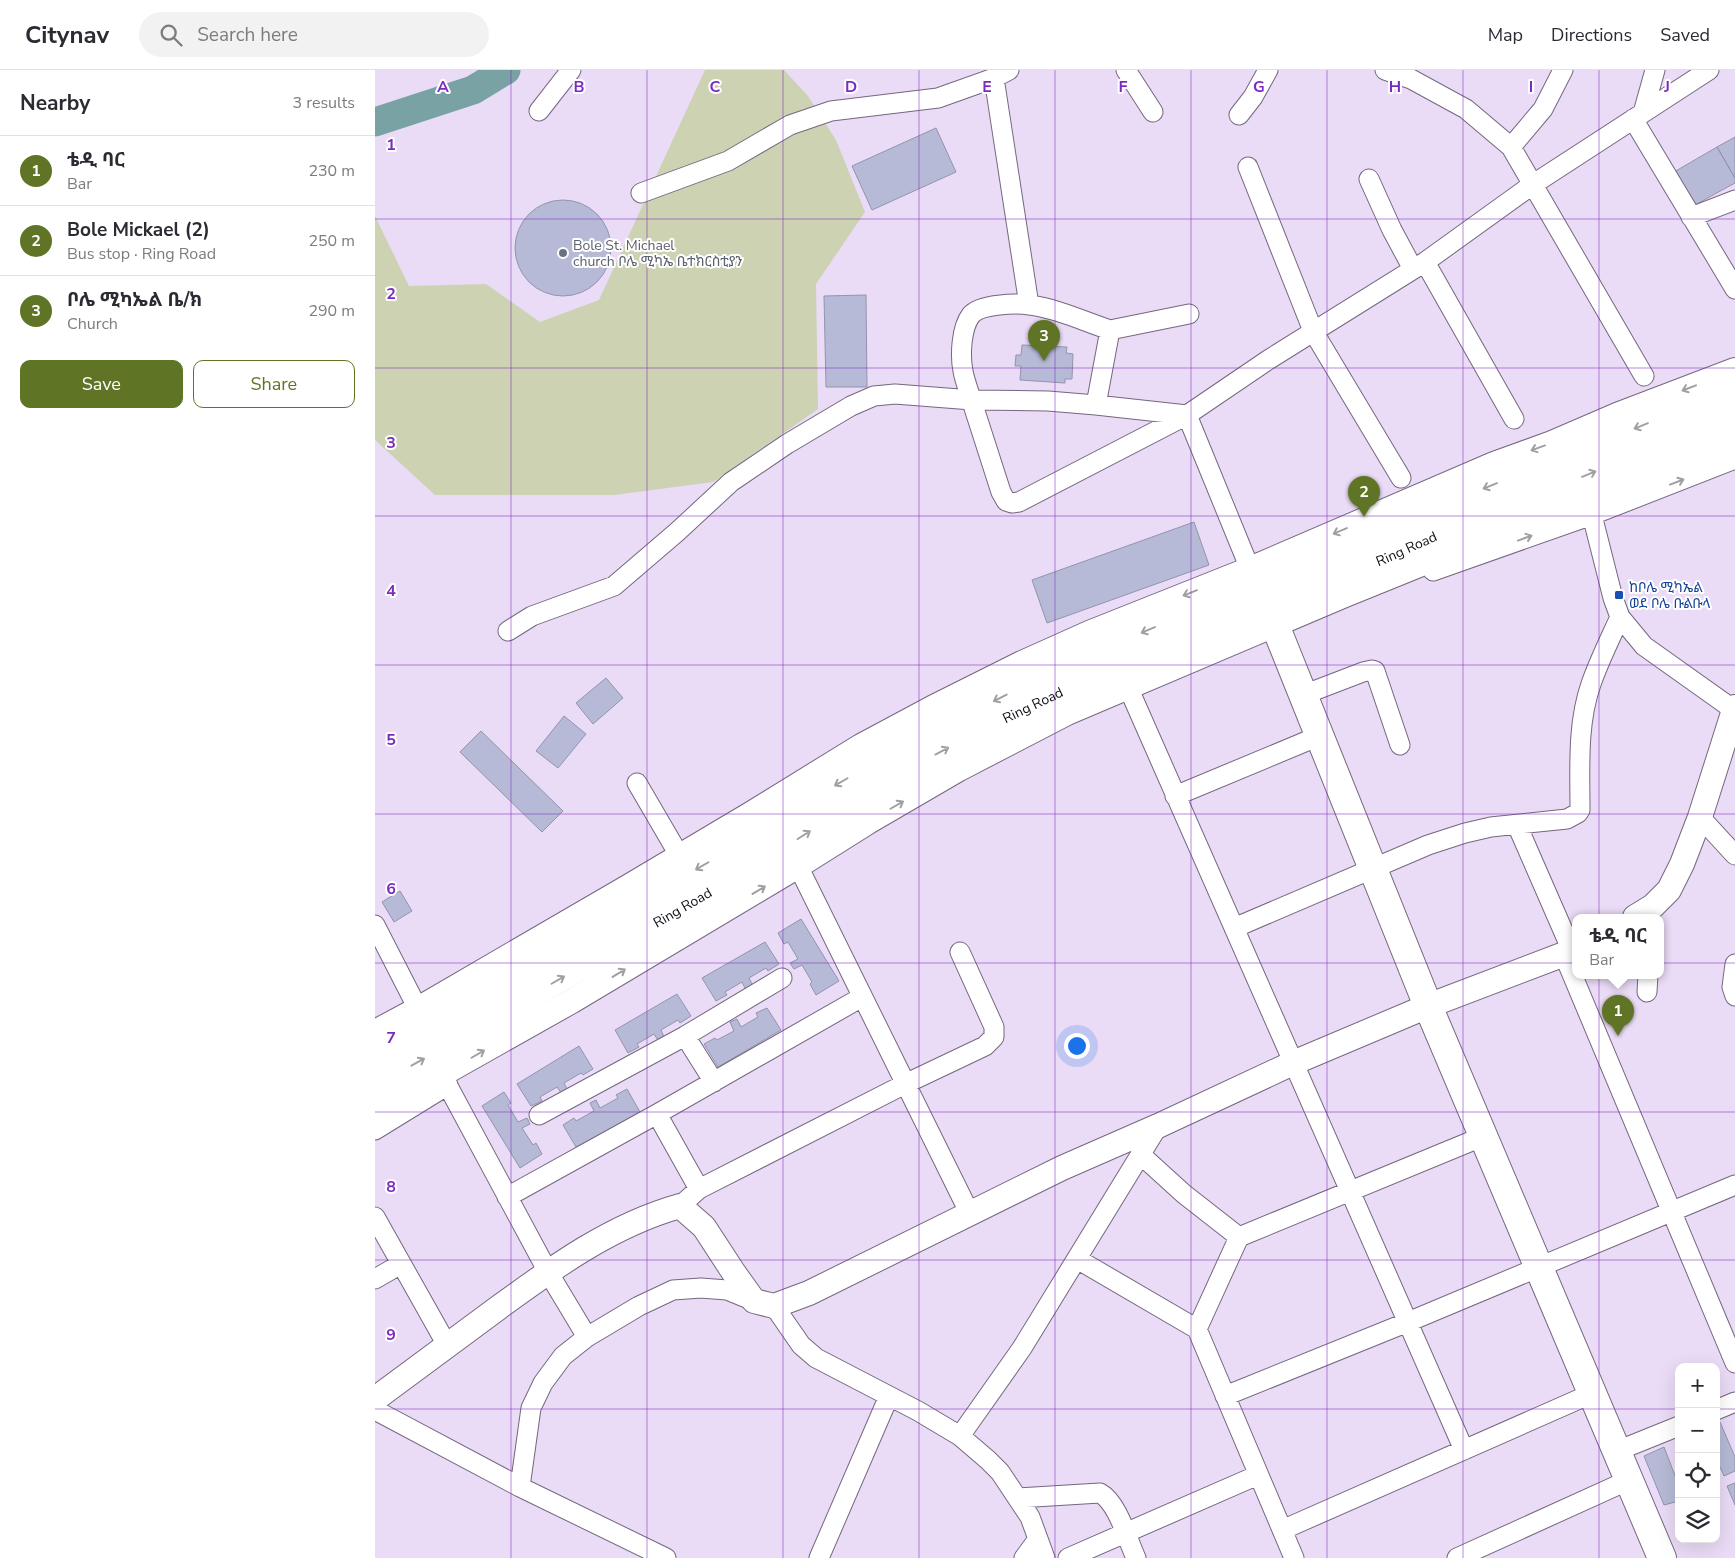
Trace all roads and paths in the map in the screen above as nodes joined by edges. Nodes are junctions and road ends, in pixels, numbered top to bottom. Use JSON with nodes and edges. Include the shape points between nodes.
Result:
{"nodes":[{"id":1,"x":571,"y":70,"type":"edge"},
{"id":2,"x":1127,"y":70,"type":"edge"},
{"id":3,"x":1268,"y":70,"type":"edge"},
{"id":4,"x":1385,"y":70,"type":"edge"},
{"id":5,"x":1563,"y":70,"type":"edge"},
{"id":6,"x":1655,"y":70,"type":"edge"},
{"id":7,"x":1709,"y":70,"type":"edge"},
{"id":8,"x":1001,"y":74,"type":"edge"},
{"id":9,"x":539,"y":111,"type":"dead end"},
{"id":10,"x":1153,"y":112,"type":"dead end"},
{"id":11,"x":1239,"y":115,"type":"dead end"},
{"id":12,"x":1638,"y":116,"type":"junction"},
{"id":13,"x":1511,"y":147,"type":"junction"},
{"id":14,"x":1248,"y":167,"type":"dead end"},
{"id":15,"x":1369,"y":179,"type":"dead end"},
{"id":16,"x":1532,"y":185,"type":"junction"},
{"id":17,"x":641,"y":193,"type":"dead end"},
{"id":18,"x":1735,"y":200,"type":"edge"},
{"id":19,"x":1691,"y":216,"type":"junction"},
{"id":20,"x":1419,"y":265,"type":"junction"},
{"id":21,"x":1735,"y":289,"type":"edge"},
{"id":22,"x":1029,"y":305,"type":"junction"},
{"id":23,"x":1189,"y":314,"type":"dead end"},
{"id":24,"x":1110,"y":330,"type":"junction"},
{"id":25,"x":1313,"y":331,"type":"junction"},
{"id":26,"x":1735,"y":370,"type":"edge"},
{"id":27,"x":1644,"y":376,"type":"dead end"},
{"id":28,"x":1735,"y":388,"type":"edge"},
{"id":29,"x":972,"y":400,"type":"junction"},
{"id":30,"x":1096,"y":405,"type":"junction"},
{"id":31,"x":1187,"y":415,"type":"junction"},
{"id":32,"x":1735,"y":416,"type":"edge"},
{"id":33,"x":1514,"y":419,"type":"dead end"},
{"id":34,"x":1735,"y":437,"type":"edge"},
{"id":35,"x":1735,"y":459,"type":"edge"},
{"id":36,"x":1401,"y":478,"type":"dead end"},
{"id":37,"x":1592,"y":515,"type":"junction"},
{"id":38,"x":1440,"y":520,"type":"junction"},
{"id":39,"x":1251,"y":569,"type":"junction"},
{"id":40,"x":1345,"y":595,"type":"junction"},
{"id":41,"x":1620,"y":617,"type":"junction"},
{"id":42,"x":1275,"y":625,"type":"junction"},
{"id":43,"x":508,"y":631,"type":"dead end"},
{"id":44,"x":1128,"y":688,"type":"junction"},
{"id":45,"x":1303,"y":695,"type":"junction"},
{"id":46,"x":1734,"y":708,"type":"edge"},
{"id":47,"x":1319,"y":736,"type":"junction"},
{"id":48,"x":1400,"y":745,"type":"dead end"},
{"id":49,"x":637,"y":783,"type":"dead end"},
{"id":50,"x":1175,"y":796,"type":"junction"},
{"id":51,"x":1700,"y":817,"type":"junction"},
{"id":52,"x":1517,"y":825,"type":"junction"},
{"id":53,"x":679,"y":855,"type":"junction"},
{"id":54,"x":1735,"y":855,"type":"edge"},
{"id":55,"x":798,"y":866,"type":"junction"},
{"id":56,"x":1373,"y":868,"type":"junction"},
{"id":57,"x":1647,"y":914,"type":"edge"},
{"id":58,"x":375,"y":925,"type":"edge"},
{"id":59,"x":1234,"y":928,"type":"junction"},
{"id":60,"x":960,"y":952,"type":"dead end"},
{"id":61,"x":1571,"y":952,"type":"edge"},
{"id":62,"x":1735,"y":964,"type":"edge"},
{"id":63,"x":782,"y":978,"type":"dead end"},
{"id":64,"x":1581,"y":979,"type":"edge"},
{"id":65,"x":1735,"y":996,"type":"edge"},
{"id":66,"x":862,"y":997,"type":"junction"},
{"id":67,"x":1428,"y":1006,"type":"junction"},
{"id":68,"x":418,"y":1009,"type":"junction"},
{"id":69,"x":375,"y":1032,"type":"edge"},
{"id":70,"x":685,"y":1036,"type":"junction"},
{"id":71,"x":375,"y":1057,"type":"edge"},
{"id":72,"x":1293,"y":1063,"type":"junction"},
{"id":73,"x":445,"y":1080,"type":"junction"},
{"id":74,"x":714,"y":1082,"type":"junction"},
{"id":75,"x":905,"y":1084,"type":"junction"},
{"id":76,"x":375,"y":1085,"type":"edge"},
{"id":77,"x":375,"y":1112,"type":"edge"},
{"id":78,"x":657,"y":1114,"type":"junction"},
{"id":79,"x":539,"y":1115,"type":"dead end"},
{"id":80,"x":1158,"y":1126,"type":"junction"},
{"id":81,"x":375,"y":1130,"type":"edge"},
{"id":82,"x":1483,"y":1136,"type":"junction"},
{"id":83,"x":1140,"y":1154,"type":"junction"},
{"id":84,"x":1735,"y":1185,"type":"edge"},
{"id":85,"x":699,"y":1189,"type":"junction"},
{"id":86,"x":1350,"y":1190,"type":"junction"},
{"id":87,"x":507,"y":1197,"type":"junction"},
{"id":88,"x":680,"y":1206,"type":"junction"},
{"id":89,"x":1671,"y":1212,"type":"junction"},
{"id":90,"x":970,"y":1214,"type":"junction"},
{"id":91,"x":375,"y":1216,"type":"edge"},
{"id":92,"x":1239,"y":1236,"type":"junction"},
{"id":93,"x":1077,"y":1259,"type":"junction"},
{"id":94,"x":401,"y":1264,"type":"junction"},
{"id":95,"x":1539,"y":1267,"type":"junction"},
{"id":96,"x":548,"y":1272,"type":"junction"},
{"id":97,"x":375,"y":1279,"type":"edge"},
{"id":98,"x":764,"y":1303,"type":"junction"},
{"id":99,"x":1409,"y":1322,"type":"junction"},
{"id":100,"x":1197,"y":1329,"type":"junction"},
{"id":101,"x":587,"y":1337,"type":"junction"},
{"id":102,"x":1731,"y":1340,"type":"edge"},
{"id":103,"x":447,"y":1345,"type":"junction"},
{"id":104,"x":1735,"y":1363,"type":"edge"},
{"id":105,"x":1593,"y":1393,"type":"junction"},
{"id":106,"x":889,"y":1396,"type":"junction"},
{"id":107,"x":1225,"y":1396,"type":"junction"},
{"id":108,"x":375,"y":1399,"type":"edge"},
{"id":109,"x":1735,"y":1402,"type":"edge"},
{"id":110,"x":1720,"y":1408,"type":"edge"},
{"id":111,"x":375,"y":1410,"type":"edge"},
{"id":112,"x":1675,"y":1428,"type":"edge"},
{"id":113,"x":961,"y":1436,"type":"junction"},
{"id":114,"x":1464,"y":1450,"type":"junction"},
{"id":115,"x":1617,"y":1451,"type":"junction"},
{"id":116,"x":1258,"y":1475,"type":"junction"},
{"id":117,"x":1629,"y":1480,"type":"junction"},
{"id":118,"x":520,"y":1487,"type":"junction"},
{"id":119,"x":1018,"y":1498,"type":"junction"},
{"id":120,"x":1282,"y":1530,"type":"junction"},
{"id":121,"x":1125,"y":1532,"type":"junction"},
{"id":122,"x":1038,"y":1539,"type":"junction"},
{"id":123,"x":666,"y":1558,"type":"edge"},
{"id":124,"x":819,"y":1558,"type":"edge"},
{"id":125,"x":1024,"y":1558,"type":"edge"},
{"id":126,"x":1045,"y":1558,"type":"edge"},
{"id":127,"x":1068,"y":1558,"type":"edge"},
{"id":128,"x":1136,"y":1558,"type":"edge"},
{"id":129,"x":1294,"y":1558,"type":"edge"},
{"id":130,"x":1457,"y":1558,"type":"edge"},
{"id":131,"x":1662,"y":1558,"type":"edge"}],
"edges":[{"from":1,"to":9,"type":"street"},
{"from":2,"to":10,"type":"street"},
{"from":3,"to":11,"type":"street"},
{"from":4,"to":13,"type":"street","via":[[1411,79],[1466,108]]},
{"from":5,"to":13,"type":"street","via":[[1543,109]]},
{"from":6,"to":12,"type":"street"},
{"from":7,"to":12,"type":"street"},
{"from":8,"to":17,"type":"street","via":[[938,98],[831,111],[790,125],[728,161]]},
{"from":8,"to":22,"type":"street"},
{"from":12,"to":16,"type":"street"},
{"from":12,"to":19,"type":"street"},
{"from":13,"to":16,"type":"street"},
{"from":14,"to":25,"type":"street"},
{"from":15,"to":20,"type":"street","via":[[1393,230]]},
{"from":16,"to":20,"type":"street"},
{"from":16,"to":27,"type":"street"},
{"from":18,"to":19,"type":"street"},
{"from":19,"to":21,"type":"street"},
{"from":20,"to":25,"type":"street"},
{"from":20,"to":33,"type":"street"},
{"from":22,"to":24,"type":"street","via":[[1063,312]]},
{"from":22,"to":29,"type":"street","via":[[982,308],[971,315],[961,350],[963,373]]},
{"from":23,"to":24,"type":"street"},
{"from":24,"to":30,"type":"street"},
{"from":25,"to":31,"type":"street"},
{"from":25,"to":36,"type":"street"},
{"from":26,"to":39,"type":"street","one_way":true,"via":[[1494,464]]},
{"from":28,"to":38,"type":"main road","name":"Ring Road","one_way":true},
{"from":29,"to":30,"type":"street"},
{"from":29,"to":31,"type":"street","via":[[1001,492],[1006,501],[1012,503]]},
{"from":29,"to":43,"type":"street","via":[[895,394],[874,396],[851,406],[731,482],[614,586],[532,616]]},
{"from":30,"to":31,"type":"street"},
{"from":31,"to":39,"type":"street"},
{"from":38,"to":32,"type":"main road","name":"Ring Road","one_way":true},
{"from":34,"to":40,"type":"street"},
{"from":37,"to":35,"type":"street","one_way":true},
{"from":40,"to":37,"type":"street","one_way":true,"via":[[1415,577]]},
{"from":37,"to":41,"type":"street"},
{"from":38,"to":71,"type":"main road","name":"Ring Road","one_way":true,"via":[[1367,539],[1099,651],[1019,688],[914,741],[837,785],[453,1014]]},
{"from":76,"to":38,"type":"main road","name":"Ring Road","one_way":true,"via":[[761,862],[910,768],[1087,679],[1381,560]]},
{"from":39,"to":53,"type":"street","one_way":true,"via":[[1022,663],[861,746]]},
{"from":40,"to":42,"type":"street"},
{"from":41,"to":46,"type":"street","via":[[1644,646]]},
{"from":41,"to":52,"type":"street","via":[[1590,685],[1584,712],[1580,810],[1567,819]]},
{"from":42,"to":44,"type":"street"},
{"from":42,"to":45,"type":"main road"},
{"from":44,"to":50,"type":"street"},
{"from":55,"to":44,"type":"street","one_way":true,"via":[[959,769],[1067,713]]},
{"from":45,"to":47,"type":"main road"},
{"from":45,"to":48,"type":"street","via":[[1368,670],[1375,671]]},
{"from":46,"to":51,"type":"street"},
{"from":47,"to":50,"type":"street"},
{"from":47,"to":56,"type":"main road"},
{"from":49,"to":53,"type":"street"},
{"from":50,"to":59,"type":"street"},
{"from":51,"to":54,"type":"street"},
{"from":51,"to":57,"type":"street","via":[[1669,890]]},
{"from":52,"to":56,"type":"street","via":[[1491,827],[1428,844]]},
{"from":52,"to":61,"type":"street"},
{"from":53,"to":68,"type":"street"},
{"from":55,"to":66,"type":"street"},
{"from":73,"to":55,"type":"street","one_way":true},
{"from":56,"to":59,"type":"street"},
{"from":56,"to":67,"type":"main road"},
{"from":58,"to":68,"type":"street"},
{"from":59,"to":72,"type":"street"},
{"from":60,"to":75,"type":"street","via":[[994,1028],[994,1037],[985,1046]]},
{"from":61,"to":67,"type":"street"},
{"from":62,"to":65,"type":"street","via":[[1731,986]]},
{"from":63,"to":70,"type":"street"},
{"from":64,"to":89,"type":"street"},
{"from":66,"to":74,"type":"street"},
{"from":66,"to":75,"type":"street"},
{"from":67,"to":72,"type":"street"},
{"from":67,"to":82,"type":"main road"},
{"from":68,"to":69,"type":"street"},
{"from":70,"to":74,"type":"street"},
{"from":70,"to":79,"type":"street"},
{"from":72,"to":80,"type":"street"},
{"from":72,"to":86,"type":"street"},
{"from":73,"to":77,"type":"street"},
{"from":73,"to":81,"type":"street"},
{"from":73,"to":87,"type":"street"},
{"from":74,"to":78,"type":"street"},
{"from":75,"to":85,"type":"street"},
{"from":75,"to":90,"type":"street"},
{"from":78,"to":85,"type":"street"},
{"from":78,"to":87,"type":"street"},
{"from":80,"to":83,"type":"street"},
{"from":80,"to":90,"type":"street","via":[[1062,1168]]},
{"from":82,"to":86,"type":"street"},
{"from":82,"to":95,"type":"main road"},
{"from":83,"to":92,"type":"street","via":[[1183,1194]]},
{"from":83,"to":93,"type":"street"},
{"from":84,"to":89,"type":"street"},
{"from":85,"to":88,"type":"street"},
{"from":86,"to":92,"type":"street"},
{"from":86,"to":99,"type":"street"},
{"from":87,"to":96,"type":"street"},
{"from":88,"to":96,"type":"street","via":[[590,1244]]},
{"from":88,"to":98,"type":"street","via":[[704,1227],[734,1273]]},
{"from":89,"to":95,"type":"street"},
{"from":89,"to":102,"type":"street"},
{"from":90,"to":98,"type":"street","via":[[809,1293]]},
{"from":91,"to":94,"type":"street"},
{"from":92,"to":100,"type":"street"},
{"from":93,"to":100,"type":"street"},
{"from":93,"to":113,"type":"street","via":[[1022,1348]]},
{"from":94,"to":97,"type":"street"},
{"from":94,"to":103,"type":"street"},
{"from":95,"to":99,"type":"street"},
{"from":95,"to":105,"type":"main road"},
{"from":96,"to":101,"type":"street"},
{"from":96,"to":103,"type":"street"},
{"from":98,"to":101,"type":"street","via":[[727,1290],[673,1290]]},
{"from":98,"to":106,"type":"street","via":[[816,1358]]},
{"from":99,"to":107,"type":"street"},
{"from":99,"to":114,"type":"street"},
{"from":100,"to":107,"type":"street"},
{"from":101,"to":118,"type":"street","via":[[563,1356],[543,1383],[531,1408]]},
{"from":102,"to":104,"type":"street"},
{"from":103,"to":108,"type":"street"},
{"from":105,"to":114,"type":"street"},
{"from":105,"to":115,"type":"main road"},
{"from":106,"to":113,"type":"street"},
{"from":106,"to":124,"type":"street"},
{"from":107,"to":116,"type":"street"},
{"from":109,"to":110,"type":"street"},
{"from":111,"to":118,"type":"street"},
{"from":112,"to":115,"type":"street"},
{"from":113,"to":119,"type":"street","via":[[1000,1472]]},
{"from":114,"to":120,"type":"street"},
{"from":115,"to":117,"type":"main road"},
{"from":116,"to":120,"type":"street"},
{"from":116,"to":121,"type":"street"},
{"from":117,"to":130,"type":"street"},
{"from":117,"to":131,"type":"main road"},
{"from":118,"to":123,"type":"street"},
{"from":119,"to":121,"type":"street","via":[[1100,1493],[1108,1497]]},
{"from":119,"to":122,"type":"street"},
{"from":120,"to":129,"type":"street"},
{"from":121,"to":127,"type":"street"},
{"from":121,"to":128,"type":"street"},
{"from":122,"to":125,"type":"street"},
{"from":122,"to":126,"type":"street"}]}
